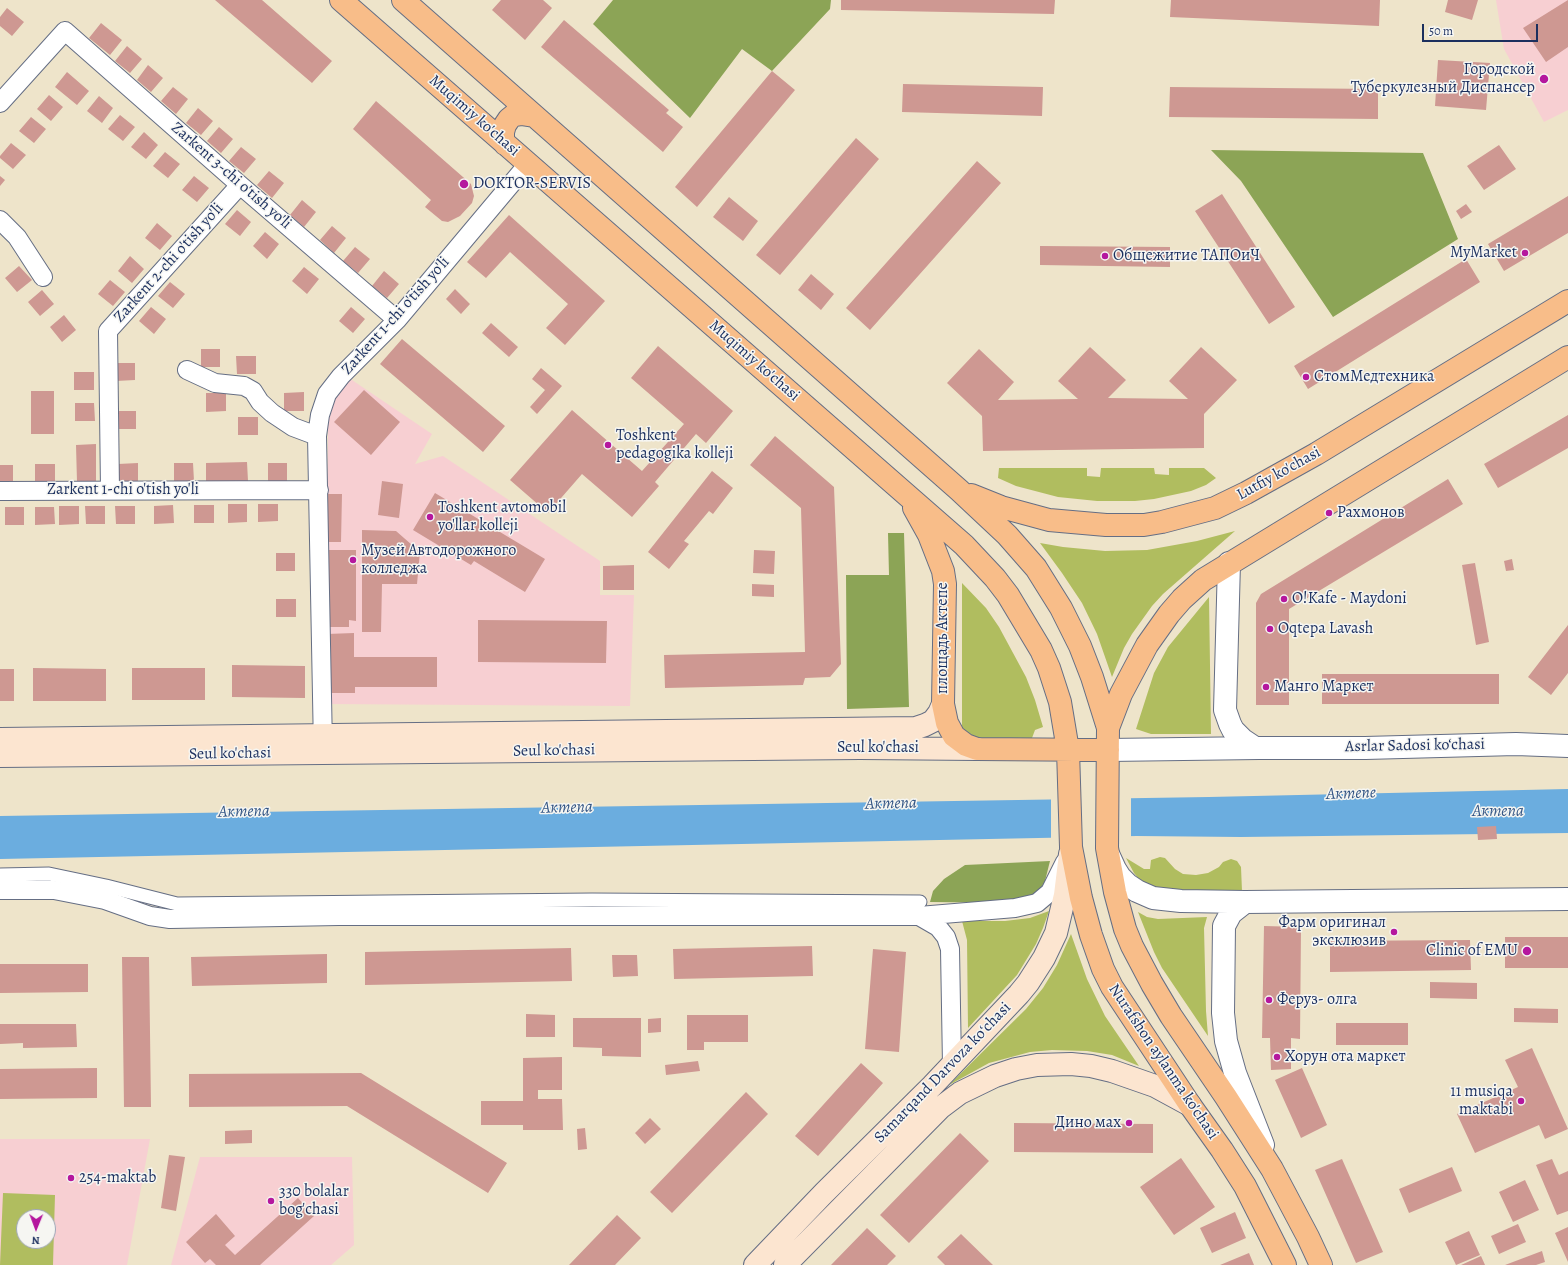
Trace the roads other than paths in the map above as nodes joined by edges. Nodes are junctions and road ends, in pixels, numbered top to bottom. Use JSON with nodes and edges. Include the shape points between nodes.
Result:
{"nodes":[{"id":1,"x":341,"y":0,"type":"edge"},
{"id":2,"x":403,"y":0,"type":"edge"},
{"id":3,"x":0,"y":103,"type":"edge"},
{"id":4,"x":534,"y":116,"type":"junction"},
{"id":5,"x":505,"y":144,"type":"junction"},
{"id":6,"x":528,"y":164,"type":"junction"},
{"id":7,"x":240,"y":184,"type":"junction"},
{"id":8,"x":0,"y":220,"type":"edge"},
{"id":9,"x":43,"y":277,"type":"dead end"},
{"id":10,"x":1568,"y":301,"type":"edge"},
{"id":11,"x":397,"y":320,"type":"junction"},
{"id":12,"x":1568,"y":357,"type":"edge"},
{"id":13,"x":187,"y":370,"type":"dead end"},
{"id":14,"x":318,"y":436,"type":"junction"},
{"id":15,"x":899,"y":488,"type":"junction"},
{"id":16,"x":110,"y":490,"type":"junction"},
{"id":17,"x":319,"y":490,"type":"junction"},
{"id":18,"x":958,"y":490,"type":"junction"},
{"id":19,"x":0,"y":491,"type":"edge"},
{"id":20,"x":1229,"y":563,"type":"junction"},
{"id":21,"x":943,"y":704,"type":"junction"},
{"id":22,"x":1108,"y":728,"type":"junction"},
{"id":23,"x":0,"y":739,"type":"edge"},
{"id":24,"x":323,"y":744,"type":"junction"},
{"id":25,"x":1568,"y":746,"type":"edge"},
{"id":26,"x":1262,"y":748,"type":"junction"},
{"id":27,"x":977,"y":749,"type":"junction"},
{"id":28,"x":1068,"y":750,"type":"junction"},
{"id":29,"x":1108,"y":750,"type":"junction"},
{"id":30,"x":0,"y":756,"type":"edge"},
{"id":31,"x":1070,"y":785,"type":"joint"},
{"id":32,"x":1071,"y":847,"type":"junction"},
{"id":33,"x":1106,"y":848,"type":"junction"},
{"id":34,"x":0,"y":875,"type":"edge"},
{"id":35,"x":0,"y":890,"type":"edge"},
{"id":36,"x":1568,"y":899,"type":"edge"},
{"id":37,"x":1205,"y":902,"type":"junction"},
{"id":38,"x":1245,"y":902,"type":"junction"},
{"id":39,"x":920,"y":909,"type":"junction"},
{"id":40,"x":1223,"y":933,"type":"junction"},
{"id":41,"x":952,"y":1065,"type":"junction"},
{"id":42,"x":1190,"y":1105,"type":"junction"},
{"id":43,"x":1272,"y":1169,"type":"junction"},
{"id":44,"x":755,"y":1265,"type":"edge"},
{"id":45,"x":785,"y":1265,"type":"edge"},
{"id":46,"x":1285,"y":1265,"type":"edge"},
{"id":47,"x":1321,"y":1265,"type":"edge"}],
"edges":[{"from":1,"to":5,"type":"main road","name":"Muqimiy ko'chasi"},
{"from":2,"to":4,"type":"main road"},
{"from":3,"to":7,"type":"street","name":"Zarkent 3-chi o'tish yo'li","via":[[65,31]]},
{"from":4,"to":5,"type":"main road","via":[[520,114],[509,119],[503,132]]},
{"from":4,"to":18,"type":"main road"},
{"from":5,"to":6,"type":"main road","name":"Muqimiy ko'chasi"},
{"from":6,"to":11,"type":"street","name":"Zarkent 1-chi o'tish yo'li"},
{"from":6,"to":15,"type":"main road","name":"Muqimiy ko'chasi"},
{"from":7,"to":11,"type":"street","name":"Zarkent 3-chi o'tish yo'li"},
{"from":7,"to":16,"type":"street","name":"Zarkent 2-chi o'tish yo'li","via":[[108,331]]},
{"from":8,"to":9,"type":"street","via":[[17,237]]},
{"from":10,"to":18,"type":"main road","name":"Lutfiy ko'chasi","via":[[1316,454],[1215,508],[1144,525],[1070,523],[1008,509]]},
{"from":11,"to":14,"type":"street","name":"Zarkent 1-chi o'tish yo'li","via":[[341,376],[327,394],[320,416]]},
{"from":12,"to":20,"type":"main road"},
{"from":13,"to":14,"type":"street","via":[[215,383],[244,386],[253,391],[272,413],[294,427]]},
{"from":14,"to":17,"type":"street","name":"Zarkent 1-chi o'tish yo'li"},
{"from":15,"to":21,"type":"main road","name":"площадь Актепе","via":[[929,535],[943,571]]},
{"from":15,"to":28,"type":"main road","name":"Muqimiy ko'chasi","via":[[975,556],[1020,612],[1049,668],[1060,702]]},
{"from":16,"to":17,"type":"street","name":"Zarkent 1-chi o'tish yo'li"},
{"from":16,"to":19,"type":"street","name":"Zarkent 1-chi o'tish yo'li"},
{"from":17,"to":24,"type":"street","name":"Zarkent 1-chi o'tish yo'li"},
{"from":18,"to":22,"type":"main road","via":[[1007,535],[1036,568],[1062,608],[1085,659]]},
{"from":20,"to":22,"type":"main road","via":[[1192,589],[1158,629],[1121,694]]},
{"from":20,"to":26,"type":"street","name":"Asrlar Sadosi ko‘chasi","via":[[1225,710],[1230,724],[1238,735],[1255,748]]},
{"from":21,"to":24,"type":"main road","via":[[932,720],[916,728]]},
{"from":21,"to":27,"type":"main road","name":"площадь Актепе","via":[[947,723],[954,736]]},
{"from":22,"to":29,"type":"main road"},
{"from":23,"to":24,"type":"main road","name":"Seul ko'chasi"},
{"from":24,"to":27,"type":"main road","name":"Seul ko'chasi"},
{"from":24,"to":30,"type":"main road","name":"Seul ko'chasi"},
{"from":25,"to":26,"type":"street","name":"Asrlar Sadosi ko‘chasi","via":[[1516,744]]},
{"from":26,"to":29,"type":"street","name":"Asrlar Sadosi ko‘chasi"},
{"from":27,"to":28,"type":"main road","name":"Seul ko'chasi"},
{"from":28,"to":29,"type":"main road","name":"Seul ko'chasi"},
{"from":28,"to":31,"type":"main road","name":"Muqimiy ko'chasi"},
{"from":29,"to":33,"type":"main road","name":"Nurafshon aylanma ko'chasi"},
{"from":31,"to":32,"type":"main road","name":"Nurafshon aylanma ko'chasi"},
{"from":32,"to":39,"type":"street","via":[[1055,884],[1048,895],[1037,903],[1015,908]]},
{"from":32,"to":41,"type":"main road","name":"Samarqand Darvoza koʻchasi","via":[[1062,913],[1044,958],[1020,994]]},
{"from":32,"to":42,"type":"main road","name":"Nurafshon aylanma ko'chasi","via":[[1081,898],[1103,969],[1112,987]]},
{"from":33,"to":37,"type":"street","via":[[1118,873],[1137,891],[1159,899]]},
{"from":33,"to":43,"type":"main road","name":"Nurafshon aylanma ko'chasi","via":[[1118,908],[1132,946],[1171,1016]]},
{"from":34,"to":39,"type":"street","via":[[49,874],[177,904],[592,900]]},
{"from":35,"to":39,"type":"street","via":[[54,890],[105,900],[150,916],[170,920]]},
{"from":36,"to":38,"type":"street"},
{"from":37,"to":38,"type":"street"},
{"from":37,"to":40,"type":"street","via":[[1220,915]]},
{"from":38,"to":40,"type":"street","via":[[1226,920]]},
{"from":39,"to":41,"type":"street","via":[[946,937],[950,949]]},
{"from":40,"to":43,"type":"street","via":[[1223,1013],[1226,1041],[1240,1088]]},
{"from":41,"to":44,"type":"main road","name":"Samarqand Darvoza koʻchasi"},
{"from":42,"to":45,"type":"main road","name":"Samarqand Darvoza koʻchasi","via":[[1155,1086],[1091,1066],[1037,1065],[996,1076],[960,1093],[940,1108]]},
{"from":42,"to":46,"type":"main road","name":"Nurafshon aylanma ko'chasi","via":[[1245,1186]]},
{"from":43,"to":47,"type":"main road","name":"Nurafshon aylanma ko'chasi"}]}
